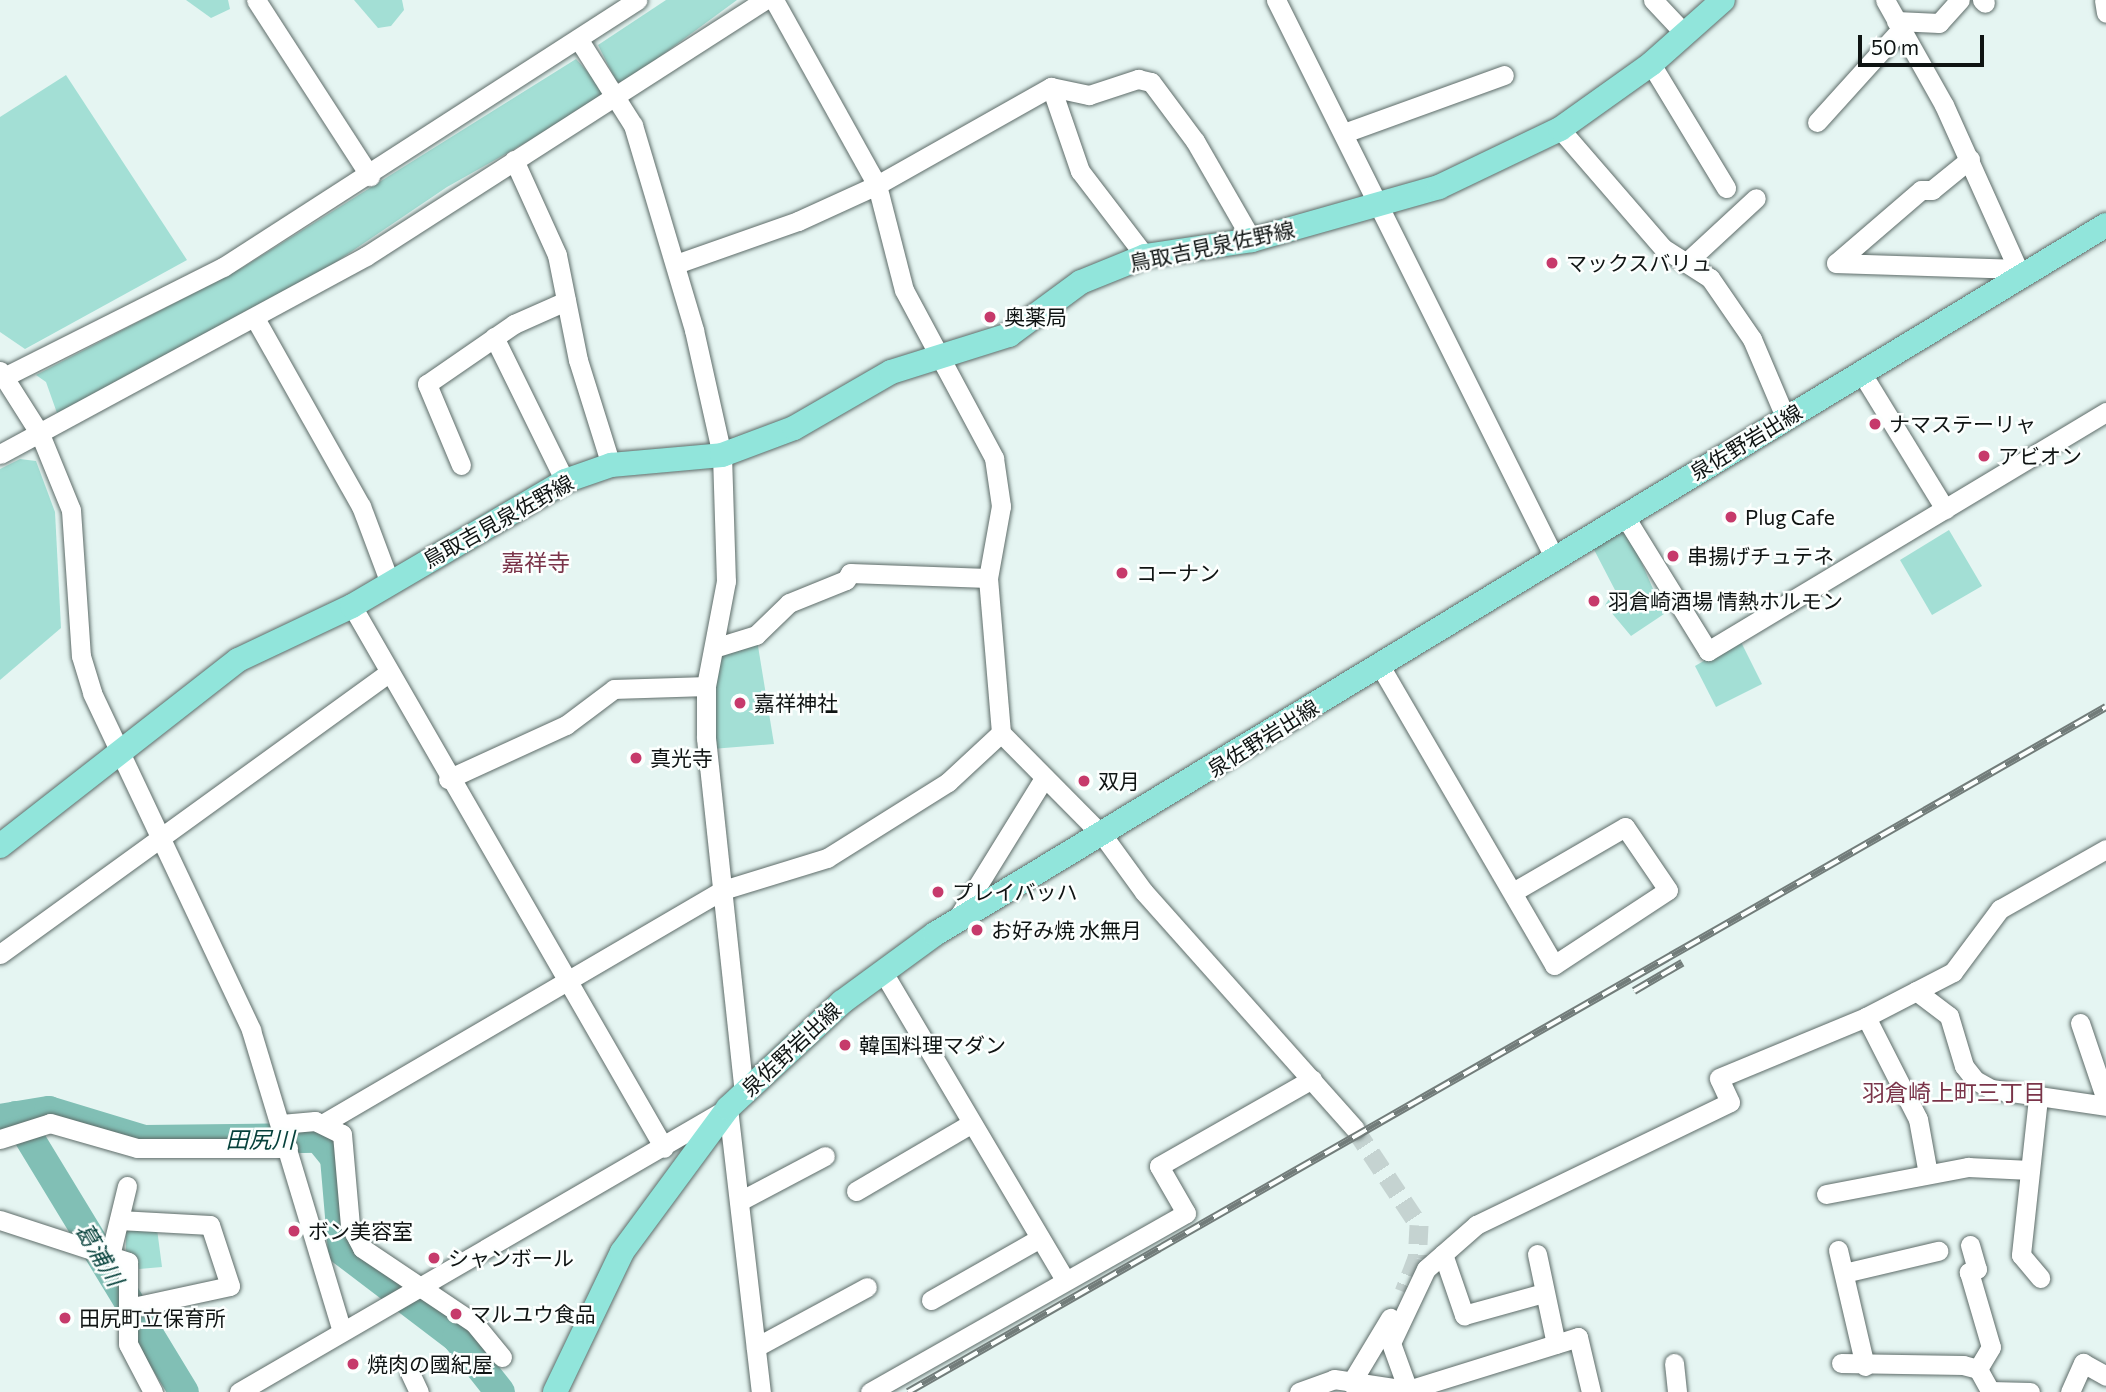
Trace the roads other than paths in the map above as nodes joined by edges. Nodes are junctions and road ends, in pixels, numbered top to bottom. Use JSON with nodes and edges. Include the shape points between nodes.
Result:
{"nodes":[{"id":1,"x":256,"y":0,"type":"edge"},
{"id":2,"x":638,"y":0,"type":"edge"},
{"id":3,"x":764,"y":0,"type":"edge"},
{"id":4,"x":774,"y":0,"type":"edge"},
{"id":5,"x":1276,"y":0,"type":"edge"},
{"id":6,"x":1653,"y":0,"type":"edge"},
{"id":7,"x":1885,"y":0,"type":"edge"},
{"id":8,"x":1960,"y":0,"type":"edge"},
{"id":9,"x":2104,"y":0,"type":"edge"},
{"id":10,"x":1716,"y":2,"type":"edge"},
{"id":11,"x":2106,"y":13,"type":"edge"},
{"id":12,"x":1899,"y":25,"type":"junction"},
{"id":13,"x":1684,"y":33,"type":"junction"},
{"id":14,"x":579,"y":40,"type":"junction"},
{"id":15,"x":1651,"y":64,"type":"junction"},
{"id":16,"x":1504,"y":75,"type":"dead end"},
{"id":17,"x":1051,"y":87,"type":"junction"},
{"id":18,"x":619,"y":99,"type":"junction"},
{"id":19,"x":1817,"y":122,"type":"dead end"},
{"id":20,"x":1560,"y":129,"type":"junction"},
{"id":21,"x":1344,"y":133,"type":"junction"},
{"id":22,"x":1970,"y":159,"type":"junction"},
{"id":23,"x":514,"y":160,"type":"junction"},
{"id":24,"x":370,"y":176,"type":"junction"},
{"id":25,"x":877,"y":185,"type":"junction"},
{"id":26,"x":1726,"y":188,"type":"dead end"},
{"id":27,"x":1756,"y":198,"type":"dead end"},
{"id":28,"x":1378,"y":205,"type":"junction"},
{"id":29,"x":2106,"y":225,"type":"edge"},
{"id":30,"x":1252,"y":240,"type":"junction"},
{"id":31,"x":1145,"y":256,"type":"junction"},
{"id":32,"x":1689,"y":260,"type":"junction"},
{"id":33,"x":676,"y":264,"type":"junction"},
{"id":34,"x":2019,"y":272,"type":"junction"},
{"id":35,"x":566,"y":301,"type":"junction"},
{"id":36,"x":256,"y":320,"type":"junction"},
{"id":37,"x":494,"y":337,"type":"junction"},
{"id":38,"x":942,"y":354,"type":"junction"},
{"id":39,"x":1861,"y":372,"type":"junction"},
{"id":40,"x":2,"y":374,"type":"edge"},
{"id":41,"x":2106,"y":412,"type":"edge"},
{"id":42,"x":1786,"y":419,"type":"junction"},
{"id":43,"x":40,"y":433,"type":"junction"},
{"id":44,"x":0,"y":454,"type":"edge"},
{"id":45,"x":723,"y":454,"type":"junction"},
{"id":46,"x":461,"y":465,"type":"dead end"},
{"id":47,"x":611,"y":465,"type":"junction"},
{"id":48,"x":565,"y":481,"type":"junction"},
{"id":49,"x":1945,"y":509,"type":"junction"},
{"id":50,"x":1624,"y":515,"type":"junction"},
{"id":51,"x":1554,"y":557,"type":"junction"},
{"id":52,"x":988,"y":578,"type":"junction"},
{"id":53,"x":390,"y":583,"type":"junction"},
{"id":54,"x":352,"y":606,"type":"junction"},
{"id":55,"x":714,"y":648,"type":"junction"},
{"id":56,"x":1380,"y":664,"type":"junction"},
{"id":57,"x":387,"y":674,"type":"junction"},
{"id":58,"x":706,"y":686,"type":"junction"},
{"id":59,"x":1001,"y":733,"type":"junction"},
{"id":60,"x":120,"y":751,"type":"junction"},
{"id":61,"x":1044,"y":778,"type":"junction"},
{"id":62,"x":447,"y":779,"type":"junction"},
{"id":63,"x":1104,"y":837,"type":"junction"},
{"id":64,"x":163,"y":838,"type":"junction"},
{"id":65,"x":0,"y":846,"type":"edge"},
{"id":66,"x":2106,"y":849,"type":"edge"},
{"id":67,"x":723,"y":890,"type":"junction"},
{"id":68,"x":1513,"y":892,"type":"junction"},
{"id":69,"x":955,"y":923,"type":"junction"},
{"id":70,"x":0,"y":954,"type":"edge"},
{"id":71,"x":883,"y":972,"type":"junction"},
{"id":72,"x":564,"y":983,"type":"junction"},
{"id":73,"x":1916,"y":991,"type":"junction"},
{"id":74,"x":1866,"y":1017,"type":"junction"},
{"id":75,"x":2080,"y":1023,"type":"dead end"},
{"id":76,"x":1312,"y":1079,"type":"junction"},
{"id":77,"x":2038,"y":1098,"type":"junction"},
{"id":78,"x":736,"y":1100,"type":"junction"},
{"id":79,"x":2106,"y":1100,"type":"edge"},
{"id":80,"x":2106,"y":1106,"type":"edge"},
{"id":81,"x":324,"y":1123,"type":"junction"},
{"id":82,"x":972,"y":1123,"type":"junction"},
{"id":83,"x":281,"y":1124,"type":"junction"},
{"id":84,"x":1355,"y":1129,"type":"tunnel mouth"},
{"id":85,"x":0,"y":1139,"type":"edge"},
{"id":86,"x":288,"y":1148,"type":"junction"},
{"id":87,"x":664,"y":1148,"type":"junction"},
{"id":88,"x":824,"y":1156,"type":"dead end"},
{"id":89,"x":2030,"y":1170,"type":"junction"},
{"id":90,"x":1928,"y":1174,"type":"junction"},
{"id":91,"x":127,"y":1185,"type":"dead end"},
{"id":92,"x":856,"y":1191,"type":"dead end"},
{"id":93,"x":1826,"y":1194,"type":"dead end"},
{"id":94,"x":740,"y":1201,"type":"junction"},
{"id":95,"x":0,"y":1220,"type":"edge"},
{"id":96,"x":119,"y":1220,"type":"junction"},
{"id":97,"x":1040,"y":1238,"type":"junction"},
{"id":98,"x":1970,"y":1245,"type":"dead end"},
{"id":99,"x":1838,"y":1250,"type":"dead end"},
{"id":100,"x":1938,"y":1251,"type":"dead end"},
{"id":101,"x":1443,"y":1254,"type":"junction"},
{"id":102,"x":1537,"y":1254,"type":"dead end"},
{"id":103,"x":110,"y":1256,"type":"junction"},
{"id":104,"x":1844,"y":1273,"type":"junction"},
{"id":105,"x":2040,"y":1278,"type":"dead end"},
{"id":106,"x":1065,"y":1280,"type":"junction"},
{"id":107,"x":423,"y":1286,"type":"junction"},
{"id":108,"x":867,"y":1287,"type":"dead end"},
{"id":109,"x":1404,"y":1292,"type":"tunnel mouth"},
{"id":110,"x":1544,"y":1293,"type":"junction"},
{"id":111,"x":931,"y":1300,"type":"dead end"},
{"id":112,"x":128,"y":1308,"type":"junction"},
{"id":113,"x":342,"y":1331,"type":"junction"},
{"id":114,"x":1556,"y":1344,"type":"junction"},
{"id":115,"x":756,"y":1347,"type":"junction"},
{"id":116,"x":502,"y":1357,"type":"dead end"},
{"id":117,"x":1674,"y":1363,"type":"dead end"},
{"id":118,"x":1841,"y":1363,"type":"dead end"},
{"id":119,"x":1865,"y":1366,"type":"junction"},
{"id":120,"x":1978,"y":1369,"type":"junction"},
{"id":121,"x":410,"y":1373,"type":"dead end"},
{"id":122,"x":2106,"y":1376,"type":"edge"},
{"id":123,"x":1352,"y":1387,"type":"edge"},
{"id":124,"x":1408,"y":1390,"type":"junction"},
{"id":125,"x":1990,"y":1391,"type":"edge"},
{"id":126,"x":153,"y":1392,"type":"edge"},
{"id":127,"x":239,"y":1392,"type":"edge"},
{"id":128,"x":419,"y":1392,"type":"edge"},
{"id":129,"x":555,"y":1392,"type":"edge"},
{"id":130,"x":761,"y":1392,"type":"edge"},
{"id":131,"x":870,"y":1392,"type":"edge"},
{"id":132,"x":1299,"y":1392,"type":"edge"},
{"id":133,"x":1591,"y":1392,"type":"edge"},
{"id":134,"x":1677,"y":1392,"type":"edge"},
{"id":135,"x":2029,"y":1392,"type":"edge"},
{"id":136,"x":2070,"y":1392,"type":"edge"}],
"edges":[{"from":1,"to":24,"type":"street"},
{"from":2,"to":14,"type":"street"},
{"from":3,"to":18,"type":"street"},
{"from":4,"to":25,"type":"street"},
{"from":5,"to":21,"type":"street"},
{"from":6,"to":13,"type":"street"},
{"from":7,"to":12,"type":"street"},
{"from":8,"to":12,"type":"street","via":[[1939,23]]},
{"from":9,"to":11,"type":"street"},
{"from":10,"to":13,"type":"main road","name":"鳥取吉見泉佐野線"},
{"from":12,"to":19,"type":"street"},
{"from":12,"to":22,"type":"street"},
{"from":13,"to":15,"type":"main road","name":"鳥取吉見泉佐野線"},
{"from":14,"to":18,"type":"street"},
{"from":14,"to":24,"type":"street"},
{"from":15,"to":20,"type":"main road","name":"鳥取吉見泉佐野線"},
{"from":15,"to":26,"type":"street"},
{"from":16,"to":21,"type":"street"},
{"from":17,"to":25,"type":"street"},
{"from":17,"to":30,"type":"street","via":[[1089,96],[1138,79],[1151,82],[1227,190]]},
{"from":17,"to":31,"type":"street","via":[[1080,171]]},
{"from":18,"to":23,"type":"street"},
{"from":18,"to":33,"type":"street"},
{"from":20,"to":28,"type":"main road","name":"鳥取吉見泉佐野線","via":[[1439,187]]},
{"from":20,"to":32,"type":"street","via":[[1663,248]]},
{"from":21,"to":28,"type":"street"},
{"from":22,"to":34,"type":"street"},
{"from":22,"to":34,"type":"street","via":[[1932,190],[1921,190],[1836,262]]},
{"from":23,"to":35,"type":"street","via":[[556,255]]},
{"from":23,"to":36,"type":"street"},
{"from":24,"to":40,"type":"street","via":[[223,267]]},
{"from":25,"to":33,"type":"street","via":[[798,221]]},
{"from":25,"to":38,"type":"street","via":[[904,290]]},
{"from":27,"to":32,"type":"street"},
{"from":28,"to":30,"type":"main road","name":"鳥取吉見泉佐野線"},
{"from":28,"to":51,"type":"street"},
{"from":29,"to":34,"type":"main road","name":"泉佐野岩出線"},
{"from":30,"to":31,"type":"main road","name":"鳥取吉見泉佐野線"},
{"from":31,"to":38,"type":"main road","name":"鳥取吉見泉佐野線","via":[[1081,282],[1009,335]]},
{"from":32,"to":42,"type":"street","via":[[1710,278],[1745,328]]},
{"from":33,"to":45,"type":"street"},
{"from":34,"to":39,"type":"main road","name":"泉佐野岩出線"},
{"from":35,"to":37,"type":"street"},
{"from":35,"to":47,"type":"street"},
{"from":36,"to":43,"type":"street"},
{"from":36,"to":53,"type":"street","via":[[361,506]]},
{"from":37,"to":46,"type":"street","via":[[427,384]]},
{"from":37,"to":48,"type":"street"},
{"from":38,"to":45,"type":"main road","name":"鳥取吉見泉佐野線","via":[[891,372],[794,428]]},
{"from":38,"to":52,"type":"street","via":[[994,458],[1001,506]]},
{"from":39,"to":42,"type":"main road","name":"泉佐野岩出線"},
{"from":39,"to":49,"type":"street"},
{"from":40,"to":43,"type":"street"},
{"from":41,"to":49,"type":"street"},
{"from":42,"to":50,"type":"main road","name":"泉佐野岩出線"},
{"from":43,"to":44,"type":"street"},
{"from":43,"to":60,"type":"street","via":[[71,510],[81,656]]},
{"from":45,"to":47,"type":"main road","name":"鳥取吉見泉佐野線"},
{"from":45,"to":55,"type":"street","via":[[726,580]]},
{"from":47,"to":48,"type":"main road","name":"鳥取吉見泉佐野線"},
{"from":48,"to":53,"type":"main road","name":"鳥取吉見泉佐野線"},
{"from":49,"to":50,"type":"street","via":[[1708,651]]},
{"from":50,"to":51,"type":"main road","name":"泉佐野岩出線"},
{"from":51,"to":56,"type":"main road","name":"泉佐野岩出線"},
{"from":52,"to":55,"type":"street","via":[[850,573],[846,580],[789,603],[756,635]]},
{"from":52,"to":59,"type":"street"},
{"from":53,"to":54,"type":"main road","name":"鳥取吉見泉佐野線"},
{"from":54,"to":57,"type":"street"},
{"from":54,"to":60,"type":"main road","name":"鳥取吉見泉佐野線","via":[[238,660]]},
{"from":55,"to":58,"type":"street"},
{"from":56,"to":63,"type":"main road","name":"泉佐野岩出線"},
{"from":56,"to":68,"type":"street"},
{"from":57,"to":62,"type":"street"},
{"from":57,"to":64,"type":"street"},
{"from":58,"to":62,"type":"street","via":[[614,689],[566,725]]},
{"from":58,"to":67,"type":"street"},
{"from":59,"to":61,"type":"street"},
{"from":59,"to":67,"type":"street","via":[[947,782],[827,858]]},
{"from":60,"to":64,"type":"street"},
{"from":60,"to":65,"type":"main road","name":"鳥取吉見泉佐野線"},
{"from":61,"to":63,"type":"street"},
{"from":61,"to":69,"type":"street"},
{"from":62,"to":72,"type":"street"},
{"from":63,"to":69,"type":"main road","name":"泉佐野岩出線"},
{"from":63,"to":76,"type":"street","via":[[1144,892]]},
{"from":64,"to":70,"type":"street"},
{"from":64,"to":83,"type":"street","via":[[251,1030]]},
{"from":66,"to":73,"type":"street","via":[[2000,909],[1953,972]]},
{"from":67,"to":72,"type":"street"},
{"from":67,"to":78,"type":"street"},
{"from":68,"to":68,"type":"street","via":[[1625,827],[1668,890],[1554,965]]},
{"from":69,"to":71,"type":"main road","name":"泉佐野岩出線"},
{"from":71,"to":78,"type":"main road","name":"泉佐野岩出線"},
{"from":71,"to":82,"type":"street"},
{"from":72,"to":81,"type":"street"},
{"from":72,"to":87,"type":"street"},
{"from":73,"to":74,"type":"street"},
{"from":73,"to":77,"type":"street","via":[[1949,1016],[1964,1066],[1975,1080]]},
{"from":74,"to":90,"type":"street","via":[[1918,1119]]},
{"from":74,"to":101,"type":"street","via":[[1719,1078],[1730,1102],[1476,1225]]},
{"from":75,"to":79,"type":"street"},
{"from":76,"to":84,"type":"street"},
{"from":76,"to":106,"type":"street","via":[[1159,1167],[1186,1213]]},
{"from":77,"to":80,"type":"street"},
{"from":77,"to":89,"type":"street"},
{"from":78,"to":87,"type":"street"},
{"from":78,"to":94,"type":"street"},
{"from":78,"to":129,"type":"main road","name":"泉佐野岩出線","via":[[622,1252]]},
{"from":81,"to":83,"type":"street"},
{"from":81,"to":107,"type":"street","via":[[342,1134],[347,1148],[354,1237],[374,1259]]},
{"from":82,"to":92,"type":"street"},
{"from":82,"to":97,"type":"street"},
{"from":83,"to":86,"type":"street"},
{"from":85,"to":86,"type":"street","via":[[50,1122],[137,1148]]},
{"from":86,"to":113,"type":"street"},
{"from":87,"to":107,"type":"street"},
{"from":88,"to":94,"type":"street"},
{"from":89,"to":90,"type":"street"},
{"from":89,"to":105,"type":"street","via":[[2021,1255]]},
{"from":90,"to":93,"type":"street"},
{"from":91,"to":96,"type":"street"},
{"from":94,"to":115,"type":"street"},
{"from":95,"to":103,"type":"street"},
{"from":96,"to":103,"type":"street"},
{"from":96,"to":112,"type":"street","via":[[210,1225],[230,1286]]},
{"from":97,"to":106,"type":"street"},
{"from":97,"to":111,"type":"street"},
{"from":98,"to":120,"type":"street","via":[[1977,1269],[1969,1272],[1992,1347]]},
{"from":99,"to":104,"type":"street"},
{"from":100,"to":104,"type":"street"},
{"from":101,"to":110,"type":"street","via":[[1464,1315]]},
{"from":101,"to":124,"type":"street","via":[[1426,1269],[1391,1343]]},
{"from":102,"to":110,"type":"street"},
{"from":103,"to":112,"type":"street","via":[[128,1262]]},
{"from":104,"to":119,"type":"street"},
{"from":106,"to":131,"type":"street"},
{"from":107,"to":113,"type":"street"},
{"from":107,"to":116,"type":"street","via":[[474,1323]]},
{"from":108,"to":115,"type":"street"},
{"from":109,"to":123,"type":"street"},
{"from":110,"to":114,"type":"street"},
{"from":112,"to":126,"type":"street","via":[[128,1345]]},
{"from":113,"to":127,"type":"street"},
{"from":114,"to":124,"type":"street"},
{"from":114,"to":133,"type":"street","via":[[1578,1337]]},
{"from":115,"to":130,"type":"street"},
{"from":117,"to":134,"type":"street"},
{"from":118,"to":119,"type":"street"},
{"from":119,"to":120,"type":"street"},
{"from":120,"to":125,"type":"street"},
{"from":121,"to":128,"type":"street"},
{"from":122,"to":136,"type":"street","via":[[2083,1363]]},
{"from":123,"to":124,"type":"street"},
{"from":123,"to":132,"type":"street","via":[[1318,1381]]},
{"from":125,"to":135,"type":"street"}]}
